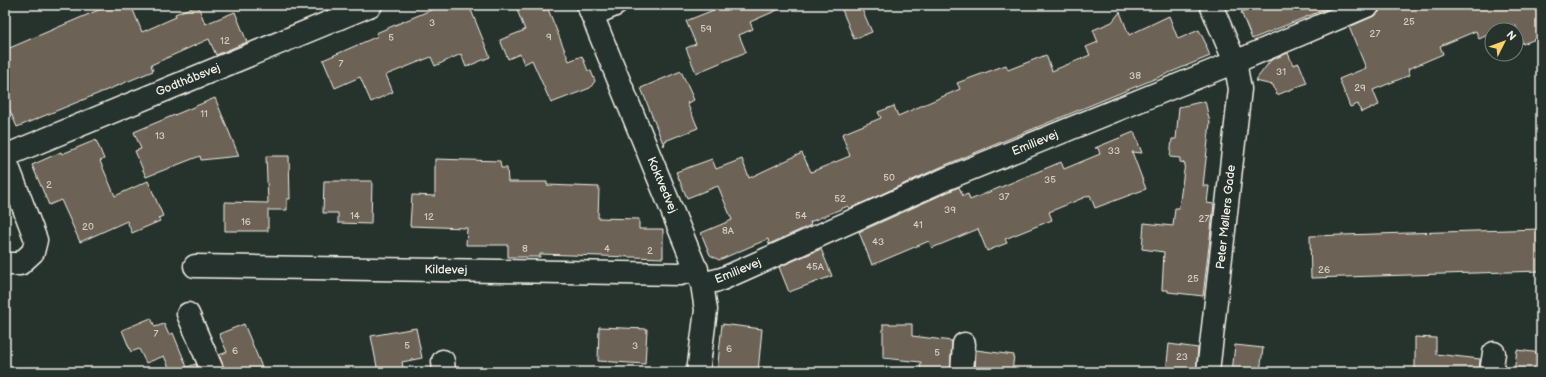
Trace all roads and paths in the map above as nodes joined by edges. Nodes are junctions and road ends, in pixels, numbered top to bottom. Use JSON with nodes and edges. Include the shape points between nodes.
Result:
{"nodes":[{"id":1,"x":371,"y":5,"type":"edge"},
{"id":2,"x":615,"y":5,"type":"edge"},
{"id":3,"x":1211,"y":5,"type":"edge"},
{"id":4,"x":1369,"y":5,"type":"edge"},
{"id":5,"x":590,"y":10,"type":"edge"},
{"id":6,"x":1235,"y":62,"type":"junction"},
{"id":7,"x":5,"y":157,"type":"edge"},
{"id":8,"x":5,"y":264,"type":"edge"},
{"id":9,"x":195,"y":266,"type":"dead end"},
{"id":10,"x":700,"y":276,"type":"junction"},
{"id":11,"x":188,"y":314,"type":"dead end"},
{"id":12,"x":964,"y":344,"type":"dead end"},
{"id":13,"x":213,"y":372,"type":"edge"},
{"id":14,"x":698,"y":372,"type":"edge"},
{"id":15,"x":962,"y":372,"type":"edge"},
{"id":16,"x":1208,"y":372,"type":"edge"}],
"edges":[{"from":1,"to":7,"type":"street","name":"Godthåbsvej"},
{"from":2,"to":5,"type":"street"},
{"from":3,"to":6,"type":"street","name":"Peter Møllers Gade"},
{"from":4,"to":6,"type":"street","name":"Emilievej"},
{"from":5,"to":10,"type":"street","name":"Koktvedvej"},
{"from":6,"to":10,"type":"street","name":"Emilievej","via":[[948,178],[722,279]]},
{"from":6,"to":16,"type":"street","name":"Peter Møllers Gade","via":[[1240,89]]},
{"from":7,"to":8,"type":"street","via":[[36,240],[34,252],[20,264]]},
{"from":9,"to":10,"type":"street","name":"Kildevej"},
{"from":10,"to":14,"type":"street","name":"Koktvedvej","via":[[706,310]]},
{"from":11,"to":13,"type":"street"},
{"from":12,"to":15,"type":"street"}]}
